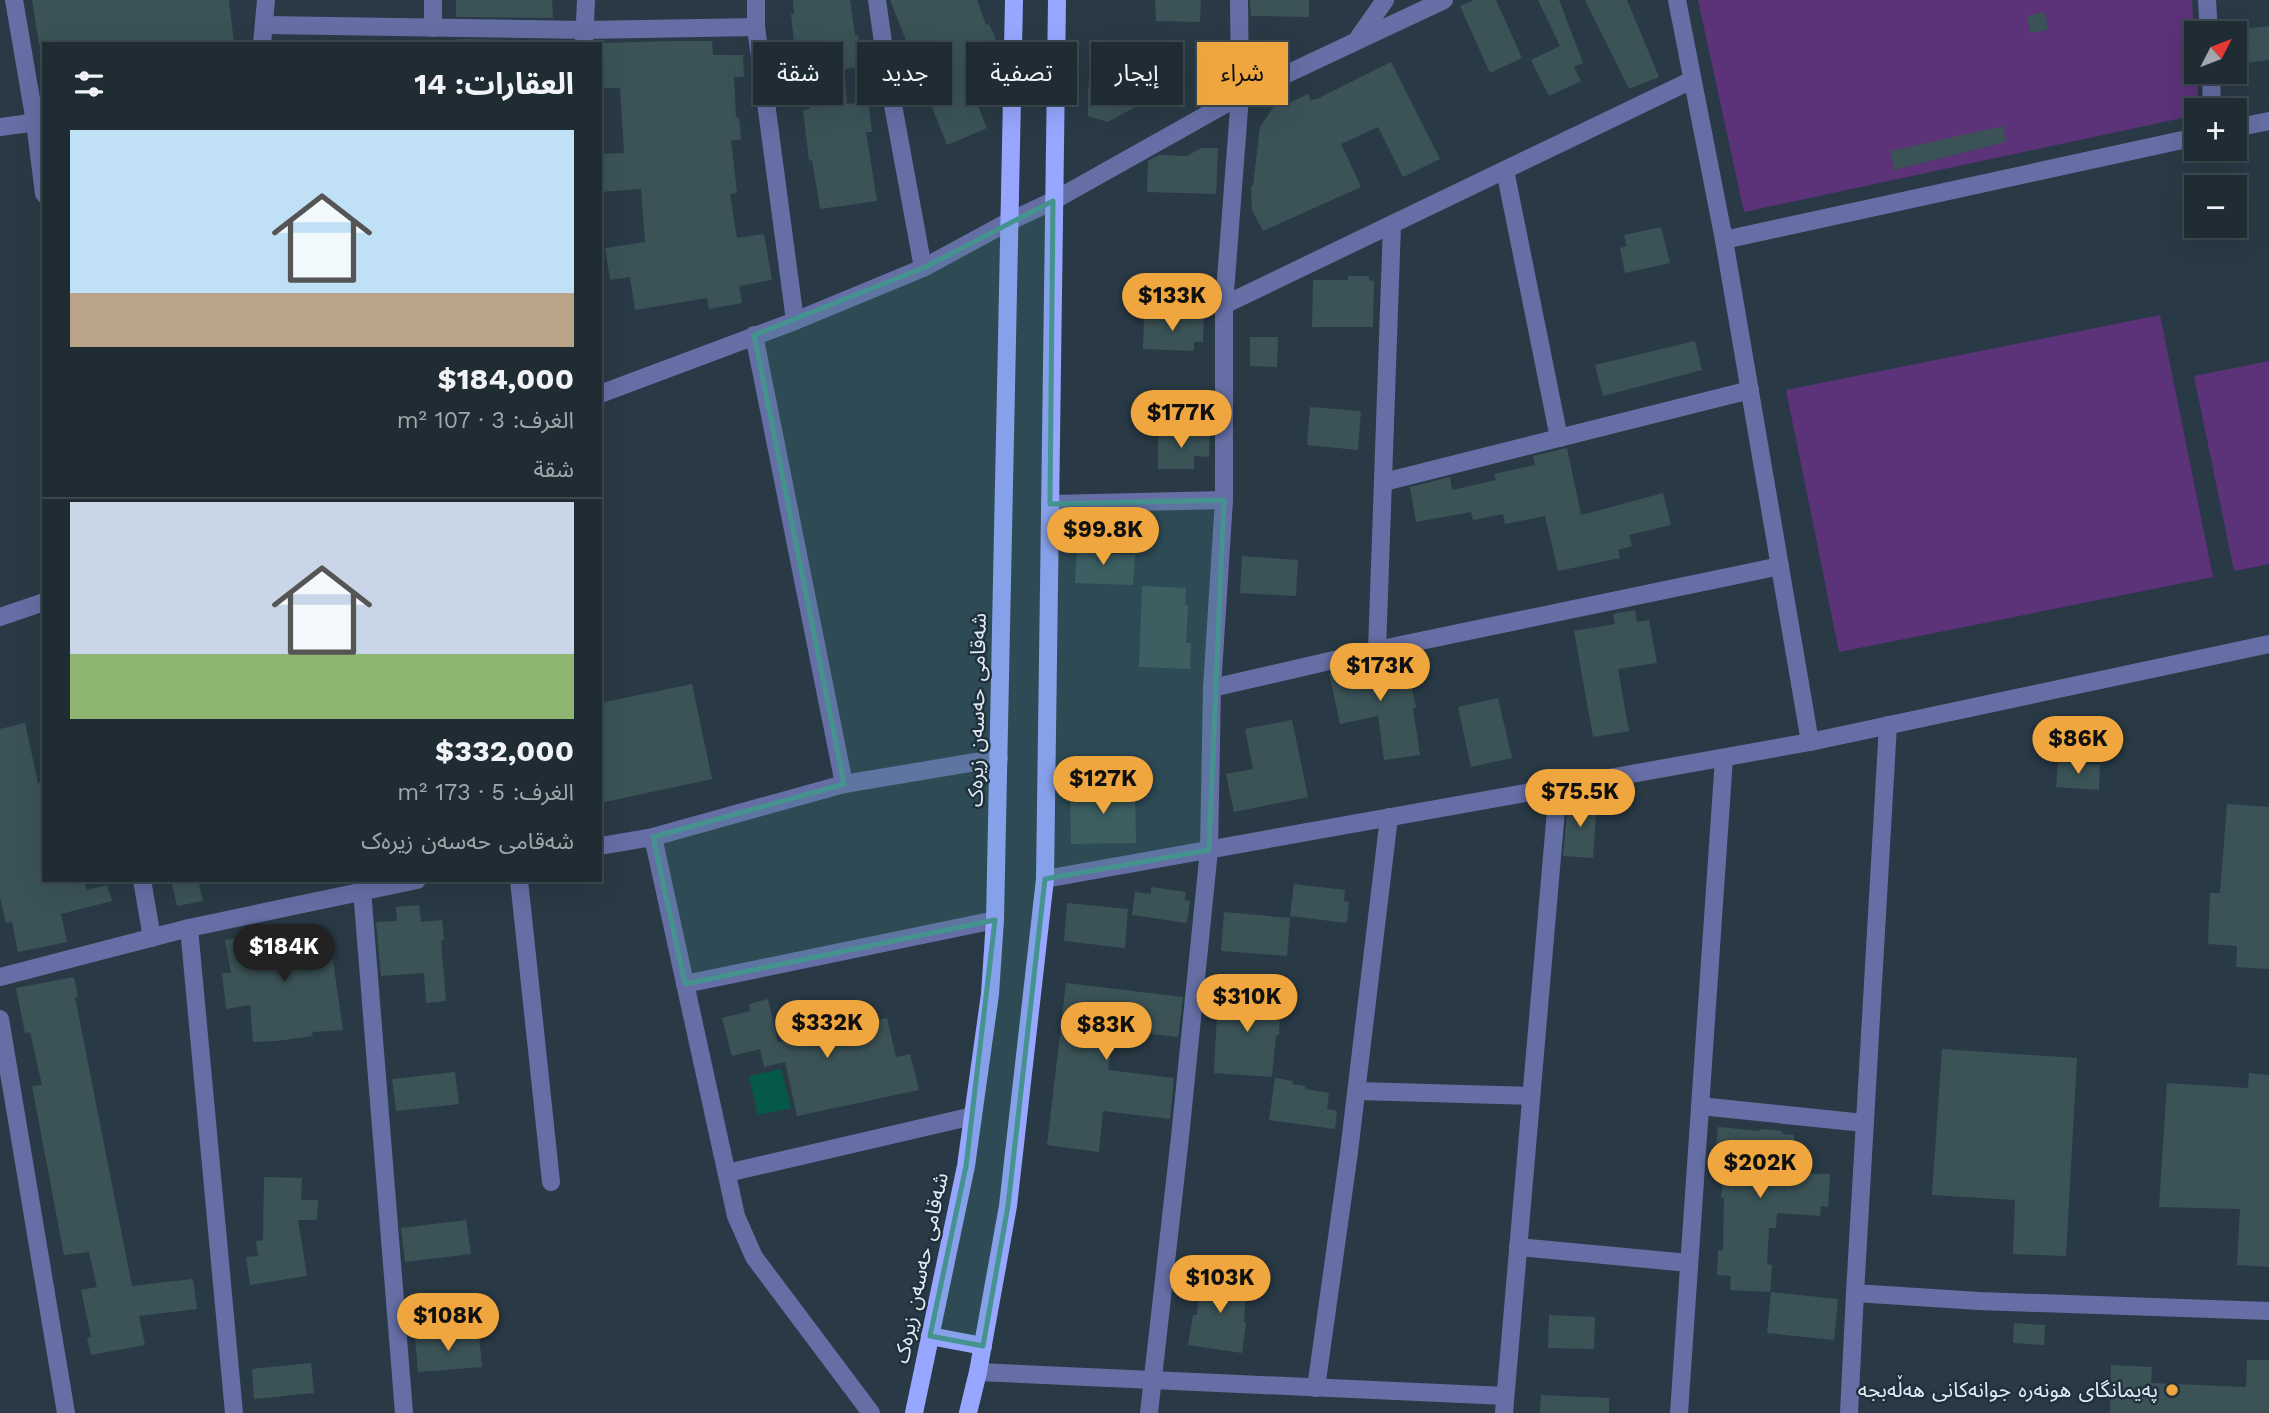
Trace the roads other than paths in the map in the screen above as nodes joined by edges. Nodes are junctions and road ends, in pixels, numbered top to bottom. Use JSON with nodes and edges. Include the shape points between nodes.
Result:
{"nodes":[{"id":1,"x":14,"y":0,"type":"edge"},
{"id":2,"x":266,"y":0,"type":"edge"},
{"id":3,"x":433,"y":0,"type":"edge"},
{"id":4,"x":586,"y":0,"type":"edge"},
{"id":5,"x":756,"y":0,"type":"edge"},
{"id":6,"x":877,"y":0,"type":"edge"},
{"id":7,"x":1014,"y":0,"type":"edge"},
{"id":8,"x":1057,"y":0,"type":"edge"},
{"id":9,"x":1239,"y":0,"type":"edge"},
{"id":10,"x":1385,"y":0,"type":"edge"},
{"id":11,"x":1444,"y":0,"type":"edge"},
{"id":12,"x":1677,"y":0,"type":"edge"},
{"id":13,"x":2207,"y":0,"type":"edge"},
{"id":14,"x":2208,"y":21,"type":"edge"},
{"id":15,"x":265,"y":25,"type":"junction"},
{"id":16,"x":756,"y":27,"type":"junction"},
{"id":17,"x":423,"y":33,"type":"edge"},
{"id":18,"x":585,"y":37,"type":"edge"},
{"id":19,"x":1358,"y":39,"type":"junction"},
{"id":20,"x":262,"y":42,"type":"edge"},
{"id":21,"x":1239,"y":42,"type":"edge"},
{"id":22,"x":1288,"y":73,"type":"edge"},
{"id":23,"x":1692,"y":80,"type":"junction"},
{"id":24,"x":1224,"y":105,"type":"edge"},
{"id":25,"x":1239,"y":105,"type":"edge"},
{"id":26,"x":39,"y":121,"type":"edge"},
{"id":27,"x":2269,"y":121,"type":"edge"},
{"id":28,"x":2247,"y":126,"type":"edge"},
{"id":29,"x":0,"y":127,"type":"edge"},
{"id":30,"x":2184,"y":140,"type":"edge"},
{"id":31,"x":42,"y":165,"type":"edge"},
{"id":32,"x":1505,"y":170,"type":"junction"},
{"id":33,"x":1054,"y":201,"type":"junction"},
{"id":34,"x":1009,"y":222,"type":"junction"},
{"id":35,"x":1392,"y":225,"type":"junction"},
{"id":36,"x":1724,"y":240,"type":"junction"},
{"id":37,"x":923,"y":268,"type":"junction"},
{"id":38,"x":1224,"y":306,"type":"junction"},
{"id":39,"x":795,"y":321,"type":"junction"},
{"id":40,"x":754,"y":335,"type":"junction"},
{"id":41,"x":1750,"y":390,"type":"junction"},
{"id":42,"x":602,"y":393,"type":"edge"},
{"id":43,"x":1559,"y":438,"type":"junction"},
{"id":44,"x":1384,"y":482,"type":"junction"},
{"id":45,"x":1224,"y":500,"type":"junction"},
{"id":46,"x":1050,"y":504,"type":"junction"},
{"id":47,"x":1780,"y":566,"type":"junction"},
{"id":48,"x":42,"y":604,"type":"edge"},
{"id":49,"x":0,"y":617,"type":"edge"},
{"id":50,"x":2269,"y":644,"type":"edge"},
{"id":51,"x":1377,"y":650,"type":"junction"},
{"id":52,"x":1212,"y":688,"type":"junction"},
{"id":53,"x":1888,"y":725,"type":"junction"},
{"id":54,"x":1810,"y":742,"type":"junction"},
{"id":55,"x":999,"y":758,"type":"junction"},
{"id":56,"x":1724,"y":758,"type":"junction"},
{"id":57,"x":844,"y":784,"type":"junction"},
{"id":58,"x":1558,"y":787,"type":"junction"},
{"id":59,"x":1389,"y":817,"type":"junction"},
{"id":60,"x":653,"y":837,"type":"junction"},
{"id":61,"x":602,"y":846,"type":"edge"},
{"id":62,"x":1209,"y":850,"type":"junction"},
{"id":63,"x":1045,"y":879,"type":"junction"},
{"id":64,"x":142,"y":882,"type":"edge"},
{"id":65,"x":406,"y":882,"type":"edge"},
{"id":66,"x":519,"y":882,"type":"edge"},
{"id":67,"x":362,"y":890,"type":"junction"},
{"id":68,"x":995,"y":920,"type":"junction"},
{"id":69,"x":189,"y":928,"type":"junction"},
{"id":70,"x":152,"y":937,"type":"junction"},
{"id":71,"x":0,"y":977,"type":"edge"},
{"id":72,"x":685,"y":985,"type":"junction"},
{"id":73,"x":0,"y":1019,"type":"edge"},
{"id":74,"x":1357,"y":1091,"type":"junction"},
{"id":75,"x":1531,"y":1096,"type":"junction"},
{"id":76,"x":1700,"y":1106,"type":"junction"},
{"id":77,"x":973,"y":1116,"type":"junction"},
{"id":78,"x":1864,"y":1124,"type":"junction"},
{"id":79,"x":727,"y":1173,"type":"junction"},
{"id":80,"x":551,"y":1182,"type":"dead end"},
{"id":81,"x":1518,"y":1247,"type":"junction"},
{"id":82,"x":1689,"y":1263,"type":"junction"},
{"id":83,"x":1855,"y":1293,"type":"junction"},
{"id":84,"x":2269,"y":1311,"type":"edge"},
{"id":85,"x":930,"y":1336,"type":"junction"},
{"id":86,"x":983,"y":1346,"type":"junction"},
{"id":87,"x":978,"y":1372,"type":"junction"},
{"id":88,"x":1152,"y":1378,"type":"junction"},
{"id":89,"x":1316,"y":1388,"type":"junction"},
{"id":90,"x":1504,"y":1405,"type":"edge"},
{"id":91,"x":66,"y":1413,"type":"edge"},
{"id":92,"x":234,"y":1413,"type":"edge"},
{"id":93,"x":404,"y":1413,"type":"edge"},
{"id":94,"x":871,"y":1413,"type":"edge"},
{"id":95,"x":914,"y":1413,"type":"edge"},
{"id":96,"x":968,"y":1413,"type":"edge"},
{"id":97,"x":1149,"y":1413,"type":"edge"},
{"id":98,"x":1679,"y":1413,"type":"edge"},
{"id":99,"x":1849,"y":1413,"type":"edge"}],
"edges":[{"from":1,"to":26,"type":"street"},
{"from":2,"to":15,"type":"street"},
{"from":3,"to":17,"type":"street"},
{"from":4,"to":18,"type":"street"},
{"from":5,"to":16,"type":"street"},
{"from":6,"to":37,"type":"street"},
{"from":7,"to":34,"type":"main road","name":"شەقامی حەسەن زیرەک"},
{"from":8,"to":33,"type":"main road"},
{"from":9,"to":21,"type":"street"},
{"from":10,"to":19,"type":"street"},
{"from":11,"to":19,"type":"street"},
{"from":12,"to":23,"type":"street"},
{"from":13,"to":14,"type":"street"},
{"from":15,"to":17,"type":"street"},
{"from":15,"to":20,"type":"street"},
{"from":16,"to":18,"type":"street"},
{"from":16,"to":39,"type":"street"},
{"from":17,"to":18,"type":"street"},
{"from":19,"to":22,"type":"street"},
{"from":23,"to":32,"type":"street"},
{"from":23,"to":36,"type":"street"},
{"from":24,"to":33,"type":"street"},
{"from":25,"to":38,"type":"street"},
{"from":26,"to":29,"type":"street"},
{"from":26,"to":31,"type":"street"},
{"from":27,"to":28,"type":"street"},
{"from":30,"to":36,"type":"street"},
{"from":32,"to":35,"type":"street"},
{"from":32,"to":43,"type":"street"},
{"from":33,"to":34,"type":"street"},
{"from":33,"to":46,"type":"main road"},
{"from":34,"to":37,"type":"street"},
{"from":34,"to":55,"type":"main road","name":"شەقامی حەسەن زیرەک"},
{"from":35,"to":38,"type":"street"},
{"from":35,"to":44,"type":"street"},
{"from":36,"to":41,"type":"street"},
{"from":37,"to":39,"type":"street"},
{"from":38,"to":45,"type":"street"},
{"from":39,"to":40,"type":"street"},
{"from":40,"to":42,"type":"street"},
{"from":40,"to":57,"type":"street"},
{"from":41,"to":43,"type":"street"},
{"from":41,"to":47,"type":"street"},
{"from":43,"to":44,"type":"street"},
{"from":44,"to":51,"type":"street"},
{"from":45,"to":46,"type":"street"},
{"from":45,"to":52,"type":"street"},
{"from":46,"to":63,"type":"main road"},
{"from":47,"to":51,"type":"street"},
{"from":47,"to":54,"type":"street"},
{"from":48,"to":49,"type":"street"},
{"from":50,"to":53,"type":"street"},
{"from":51,"to":52,"type":"street"},
{"from":52,"to":62,"type":"street"},
{"from":53,"to":54,"type":"street"},
{"from":53,"to":78,"type":"street"},
{"from":54,"to":56,"type":"street"},
{"from":55,"to":57,"type":"street"},
{"from":55,"to":68,"type":"main road","name":"شەقامی حەسەن زیرەک"},
{"from":56,"to":58,"type":"street"},
{"from":56,"to":76,"type":"street"},
{"from":57,"to":60,"type":"street"},
{"from":58,"to":59,"type":"street"},
{"from":58,"to":75,"type":"street"},
{"from":59,"to":62,"type":"street"},
{"from":59,"to":74,"type":"street"},
{"from":60,"to":61,"type":"street"},
{"from":60,"to":72,"type":"street"},
{"from":62,"to":63,"type":"street"},
{"from":62,"to":88,"type":"street"},
{"from":63,"to":86,"type":"main road","via":[[1008,1206]]},
{"from":64,"to":70,"type":"street"},
{"from":65,"to":67,"type":"street"},
{"from":66,"to":80,"type":"street"},
{"from":67,"to":69,"type":"street"},
{"from":67,"to":93,"type":"street"},
{"from":68,"to":72,"type":"street"},
{"from":68,"to":77,"type":"main road","name":"شەقامی حەسەن زیرەک"},
{"from":69,"to":70,"type":"street"},
{"from":69,"to":92,"type":"street"},
{"from":70,"to":71,"type":"street"},
{"from":72,"to":79,"type":"street"},
{"from":73,"to":91,"type":"street"},
{"from":74,"to":75,"type":"street"},
{"from":74,"to":89,"type":"street"},
{"from":75,"to":81,"type":"street"},
{"from":76,"to":78,"type":"street"},
{"from":76,"to":82,"type":"street"},
{"from":77,"to":79,"type":"street"},
{"from":77,"to":85,"type":"main road","name":"شەقامی حەسەن زیرەک"},
{"from":78,"to":83,"type":"street"},
{"from":79,"to":94,"type":"street","via":[[736,1216],[754,1257]]},
{"from":81,"to":82,"type":"street"},
{"from":81,"to":90,"type":"street"},
{"from":82,"to":98,"type":"street"},
{"from":83,"to":84,"type":"street"},
{"from":83,"to":99,"type":"street"},
{"from":85,"to":86,"type":"main road"},
{"from":85,"to":95,"type":"main road","name":"شەقامی حەسەن زیرەک"},
{"from":86,"to":87,"type":"main road"},
{"from":87,"to":88,"type":"street"},
{"from":87,"to":96,"type":"main road"},
{"from":88,"to":89,"type":"street"},
{"from":88,"to":97,"type":"street"},
{"from":89,"to":90,"type":"street"}]}
